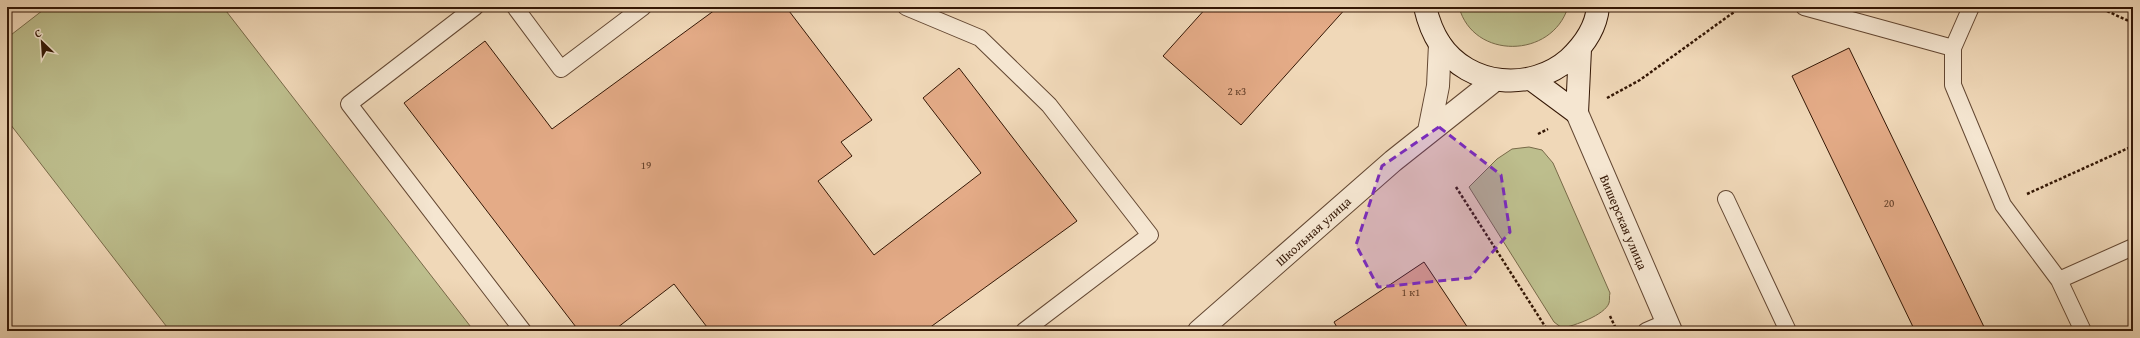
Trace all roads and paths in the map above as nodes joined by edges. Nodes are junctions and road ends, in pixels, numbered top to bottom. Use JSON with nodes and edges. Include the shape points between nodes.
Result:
{"nodes":[{"id":1,"x":475,"y":7,"type":"edge"},
{"id":2,"x":515,"y":7,"type":"edge"},
{"id":3,"x":643,"y":7,"type":"edge"},
{"id":4,"x":906,"y":7,"type":"edge"},
{"id":5,"x":1425,"y":7,"type":"edge"},
{"id":6,"x":1598,"y":7,"type":"edge"},
{"id":7,"x":1741,"y":7,"type":"edge"},
{"id":8,"x":1804,"y":7,"type":"edge"},
{"id":9,"x":1971,"y":7,"type":"edge"},
{"id":10,"x":2098,"y":7,"type":"edge"},
{"id":11,"x":2133,"y":23,"type":"edge"},
{"id":12,"x":1440,"y":44,"type":"junction"},
{"id":13,"x":1953,"y":48,"type":"junction"},
{"id":14,"x":1580,"y":49,"type":"junction"},
{"id":15,"x":1531,"y":79,"type":"junction"},
{"id":16,"x":1495,"y":80,"type":"junction"},
{"id":17,"x":1578,"y":113,"type":"junction"},
{"id":18,"x":1428,"y":132,"type":"junction"},
{"id":19,"x":1538,"y":134,"type":"dead end"},
{"id":20,"x":2133,"y":146,"type":"edge"},
{"id":21,"x":1456,"y":187,"type":"dead end"},
{"id":22,"x":1726,"y":199,"type":"dead end"},
{"id":23,"x":2003,"y":205,"type":"junction"},
{"id":24,"x":2133,"y":247,"type":"edge"},
{"id":25,"x":2059,"y":280,"type":"junction"},
{"id":26,"x":1610,"y":316,"type":"dead end"},
{"id":27,"x":1669,"y":326,"type":"edge"},
{"id":28,"x":523,"y":331,"type":"edge"},
{"id":29,"x":1024,"y":331,"type":"edge"},
{"id":30,"x":1199,"y":331,"type":"edge"},
{"id":31,"x":1548,"y":331,"type":"edge"},
{"id":32,"x":1617,"y":331,"type":"edge"},
{"id":33,"x":1646,"y":331,"type":"edge"},
{"id":34,"x":1788,"y":331,"type":"edge"},
{"id":35,"x":2083,"y":331,"type":"edge"}],
"edges":[{"from":1,"to":28,"type":"lane","via":[[349,104]]},
{"from":2,"to":3,"type":"lane","via":[[561,69]]},
{"from":4,"to":29,"type":"lane","via":[[980,38],[1049,105],[1150,235]]},
{"from":5,"to":12,"type":"street","via":[[1429,25]]},
{"from":6,"to":14,"type":"street","via":[[1591,32]]},
{"from":7,"to":17,"type":"path","via":[[1640,80]]},
{"from":8,"to":13,"type":"lane"},
{"from":9,"to":13,"type":"lane"},
{"from":10,"to":11,"type":"path"},
{"from":12,"to":16,"type":"street","via":[[1455,61],[1467,69]]},
{"from":12,"to":18,"type":"street","via":[[1438,86]]},
{"from":13,"to":23,"type":"lane","via":[[1953,85]]},
{"from":14,"to":15,"type":"street","via":[[1558,68]]},
{"from":14,"to":17,"type":"street","name":"Вишерская улица"},
{"from":15,"to":16,"type":"street"},
{"from":15,"to":17,"type":"street"},
{"from":16,"to":18,"type":"street","name":"Школьная улица"},
{"from":17,"to":19,"type":"path"},
{"from":17,"to":27,"type":"street","name":"Вишерская улица"},
{"from":18,"to":30,"type":"street","name":"Школьная улица"},
{"from":20,"to":23,"type":"path"},
{"from":21,"to":31,"type":"path"},
{"from":22,"to":34,"type":"lane"},
{"from":23,"to":25,"type":"lane"},
{"from":24,"to":25,"type":"lane"},
{"from":25,"to":35,"type":"lane"},
{"from":26,"to":32,"type":"path"},
{"from":27,"to":33,"type":"lane"}]}
